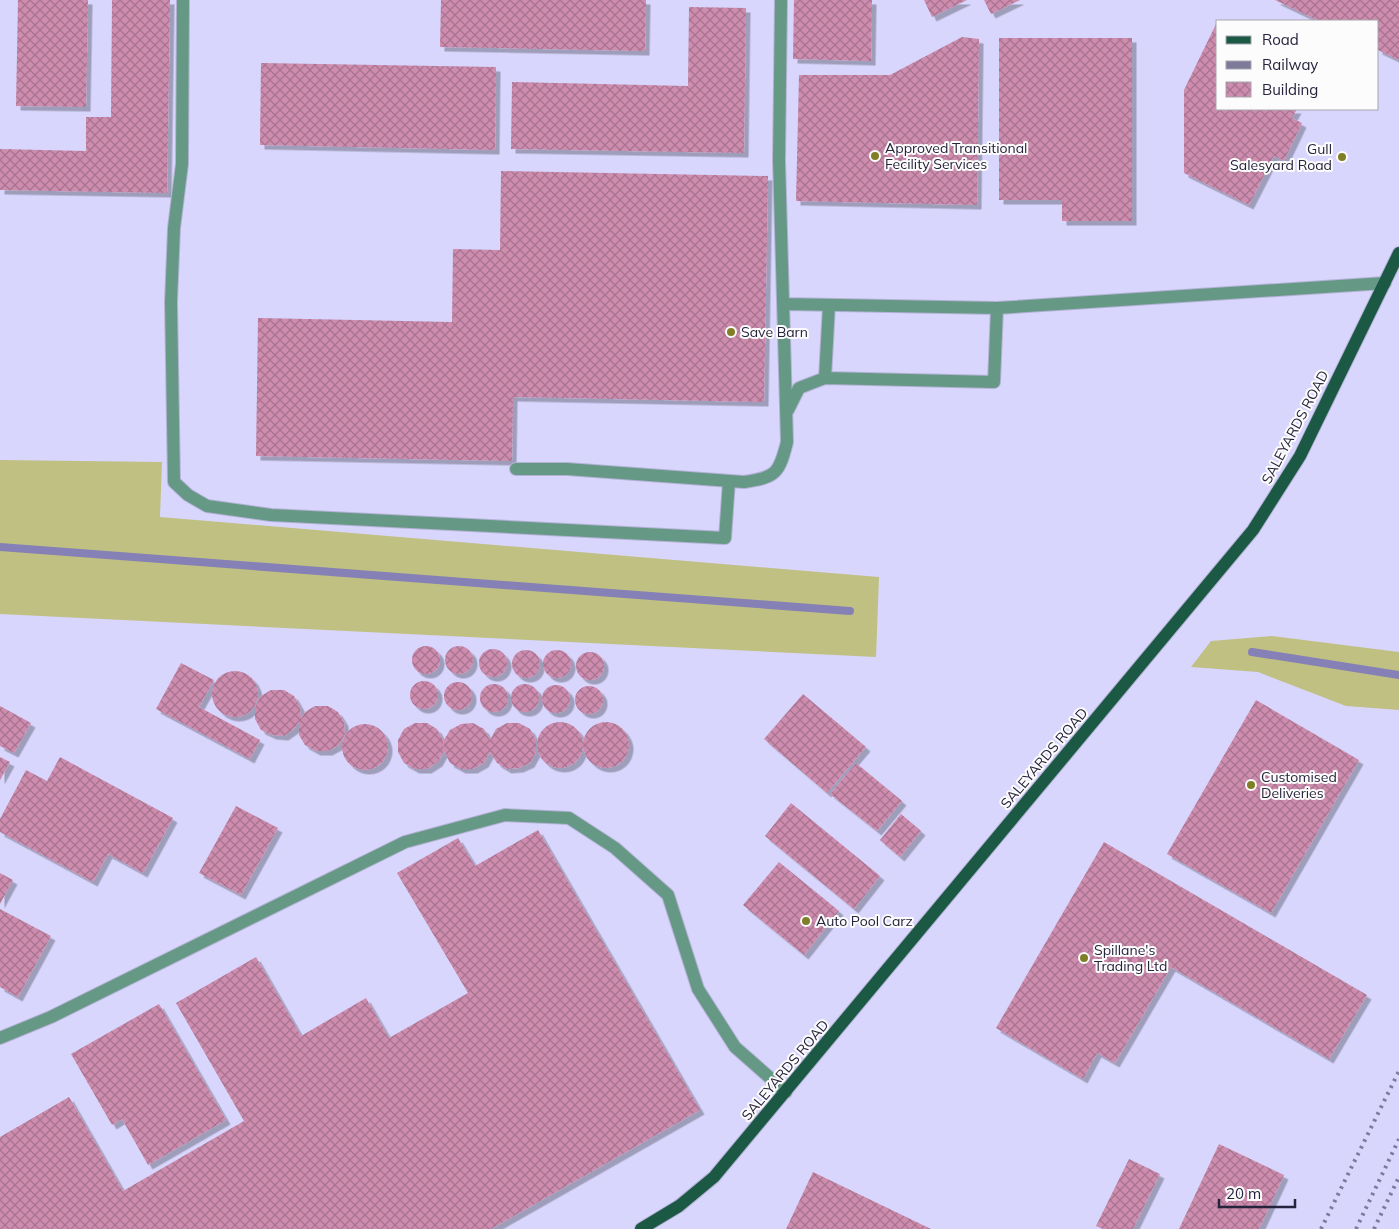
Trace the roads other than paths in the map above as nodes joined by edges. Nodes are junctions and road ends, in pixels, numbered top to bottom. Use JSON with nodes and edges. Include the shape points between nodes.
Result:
{"nodes":[{"id":1,"x":183,"y":0,"type":"edge"},
{"id":2,"x":781,"y":0,"type":"edge"},
{"id":3,"x":1399,"y":253,"type":"edge"},
{"id":4,"x":1384,"y":283,"type":"junction"},
{"id":5,"x":784,"y":304,"type":"junction"},
{"id":6,"x":829,"y":305,"type":"junction"},
{"id":7,"x":998,"y":308,"type":"junction"},
{"id":8,"x":825,"y":378,"type":"junction"},
{"id":9,"x":786,"y":412,"type":"junction"},
{"id":10,"x":516,"y":469,"type":"dead end"},
{"id":11,"x":729,"y":481,"type":"junction"},
{"id":12,"x":0,"y":1038,"type":"edge"},
{"id":13,"x":786,"y":1092,"type":"junction"},
{"id":14,"x":641,"y":1229,"type":"edge"}],
"edges":[{"from":1,"to":11,"type":"lane","via":[[182,164],[174,228],[171,302],[174,482],[188,495],[207,506],[271,515],[725,538]]},
{"from":2,"to":5,"type":"lane","via":[[779,160]]},
{"from":3,"to":4,"type":"main road","name":"SALEYARDS ROAD"},
{"from":4,"to":7,"type":"lane"},
{"from":4,"to":13,"type":"main road","name":"SALEYARDS ROAD","via":[[1300,456],[1253,530]]},
{"from":5,"to":6,"type":"lane"},
{"from":5,"to":9,"type":"lane"},
{"from":6,"to":7,"type":"lane"},
{"from":6,"to":8,"type":"lane"},
{"from":7,"to":8,"type":"lane","via":[[994,382]]},
{"from":8,"to":9,"type":"lane","via":[[800,388]]},
{"from":9,"to":11,"type":"lane","via":[[788,442],[782,464],[766,478]]},
{"from":10,"to":11,"type":"lane"},
{"from":12,"to":13,"type":"lane","via":[[51,1017],[405,842],[505,815],[569,818],[615,848],[668,895],[698,989],[735,1047]]},
{"from":13,"to":14,"type":"main road","name":"SALEYARDS ROAD","via":[[714,1177],[679,1206]]}]}
